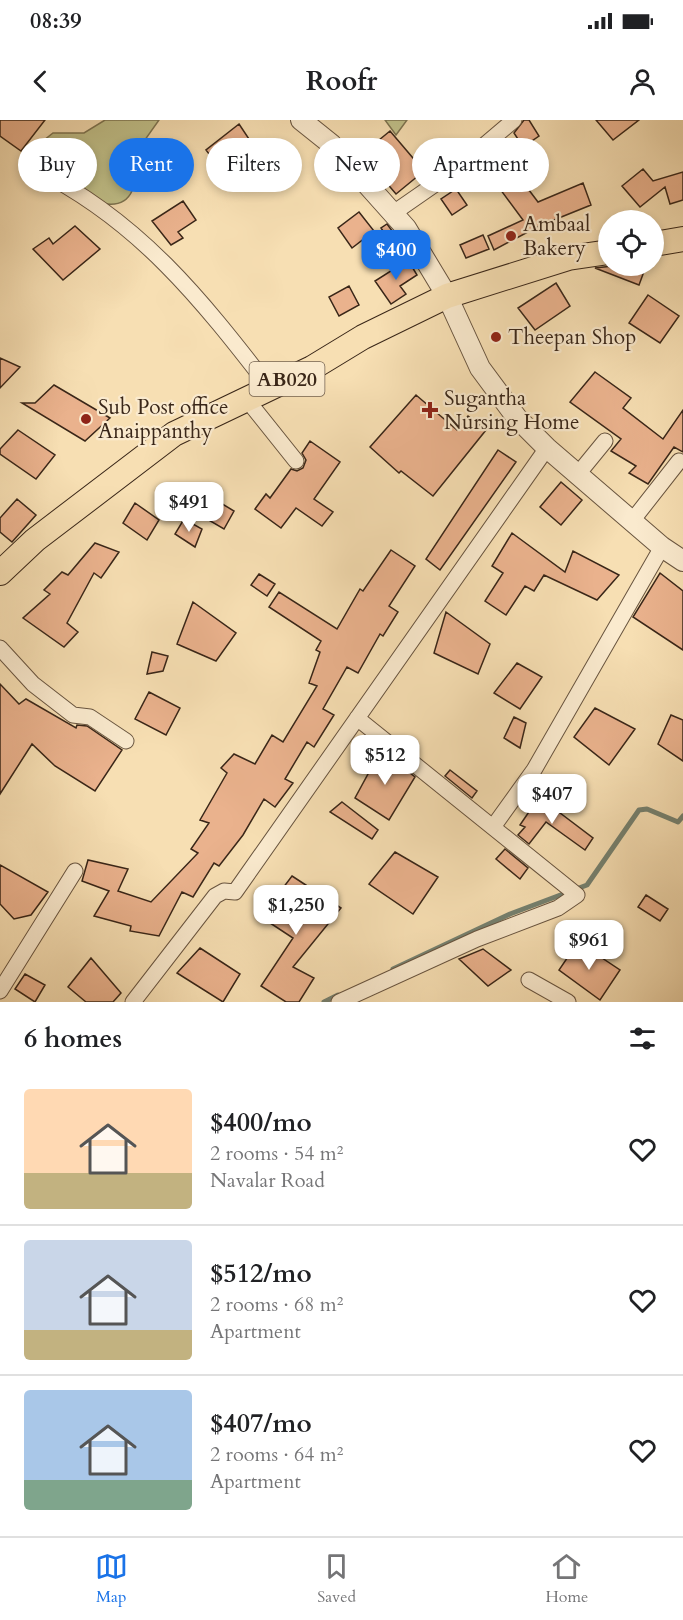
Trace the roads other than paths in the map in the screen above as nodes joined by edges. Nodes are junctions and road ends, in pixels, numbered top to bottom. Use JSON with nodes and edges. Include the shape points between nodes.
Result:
{"nodes":[{"id":1,"x":301,"y":120,"type":"edge"},
{"id":2,"x":513,"y":120,"type":"edge"},
{"id":3,"x":76,"y":192,"type":"edge"},
{"id":4,"x":392,"y":214,"type":"junction"},
{"id":5,"x":683,"y":239,"type":"edge"},
{"id":6,"x":664,"y":242,"type":"edge"},
{"id":7,"x":598,"y":254,"type":"edge"},
{"id":8,"x":447,"y":296,"type":"junction"},
{"id":9,"x":269,"y":387,"type":"junction"},
{"id":10,"x":248,"y":401,"type":"junction"},
{"id":11,"x":605,"y":441,"type":"dead end"},
{"id":12,"x":547,"y":448,"type":"junction"},
{"id":13,"x":296,"y":461,"type":"dead end"},
{"id":14,"x":679,"y":461,"type":"dead end"},
{"id":15,"x":578,"y":474,"type":"junction"},
{"id":16,"x":632,"y":522,"type":"junction"},
{"id":17,"x":662,"y":547,"type":"junction"},
{"id":18,"x":683,"y":561,"type":"edge"},
{"id":19,"x":0,"y":573,"type":"edge"},
{"id":20,"x":0,"y":648,"type":"edge"},
{"id":21,"x":357,"y":718,"type":"junction"},
{"id":22,"x":126,"y":741,"type":"dead end"},
{"id":23,"x":493,"y":827,"type":"junction"},
{"id":24,"x":75,"y":871,"type":"dead end"},
{"id":25,"x":529,"y":980,"type":"dead end"},
{"id":26,"x":0,"y":991,"type":"edge"},
{"id":27,"x":133,"y":1002,"type":"edge"},
{"id":28,"x":339,"y":1002,"type":"edge"},
{"id":29,"x":568,"y":1002,"type":"edge"}],
"edges":[{"from":1,"to":4,"type":"street","via":[[331,144]]},
{"from":2,"to":4,"type":"street","via":[[454,171]]},
{"from":3,"to":9,"type":"street","via":[[99,205],[146,245],[210,309]]},
{"from":4,"to":8,"type":"street","via":[[406,228]]},
{"from":5,"to":6,"type":"main road"},
{"from":7,"to":8,"type":"main road","number":"AB020","via":[[568,258]]},
{"from":8,"to":9,"type":"main road","number":"AB020"},
{"from":8,"to":12,"type":"street","via":[[480,368],[517,418]]},
{"from":9,"to":10,"type":"main road","number":"AB020"},
{"from":10,"to":13,"type":"street"},
{"from":10,"to":19,"type":"main road","number":"AB020","via":[[174,434],[35,540]]},
{"from":11,"to":15,"type":"street"},
{"from":12,"to":15,"type":"street"},
{"from":12,"to":21,"type":"street"},
{"from":14,"to":16,"type":"street"},
{"from":15,"to":16,"type":"street"},
{"from":16,"to":17,"type":"street"},
{"from":17,"to":18,"type":"street"},
{"from":17,"to":23,"type":"street","via":[[534,770]]},
{"from":20,"to":22,"type":"street","via":[[33,684],[73,716],[90,717]]},
{"from":21,"to":23,"type":"street"},
{"from":21,"to":27,"type":"street","via":[[235,892],[224,891],[215,896]]},
{"from":23,"to":28,"type":"street","via":[[577,895],[558,908],[477,939]]},
{"from":24,"to":26,"type":"street"},
{"from":25,"to":29,"type":"street"}]}
